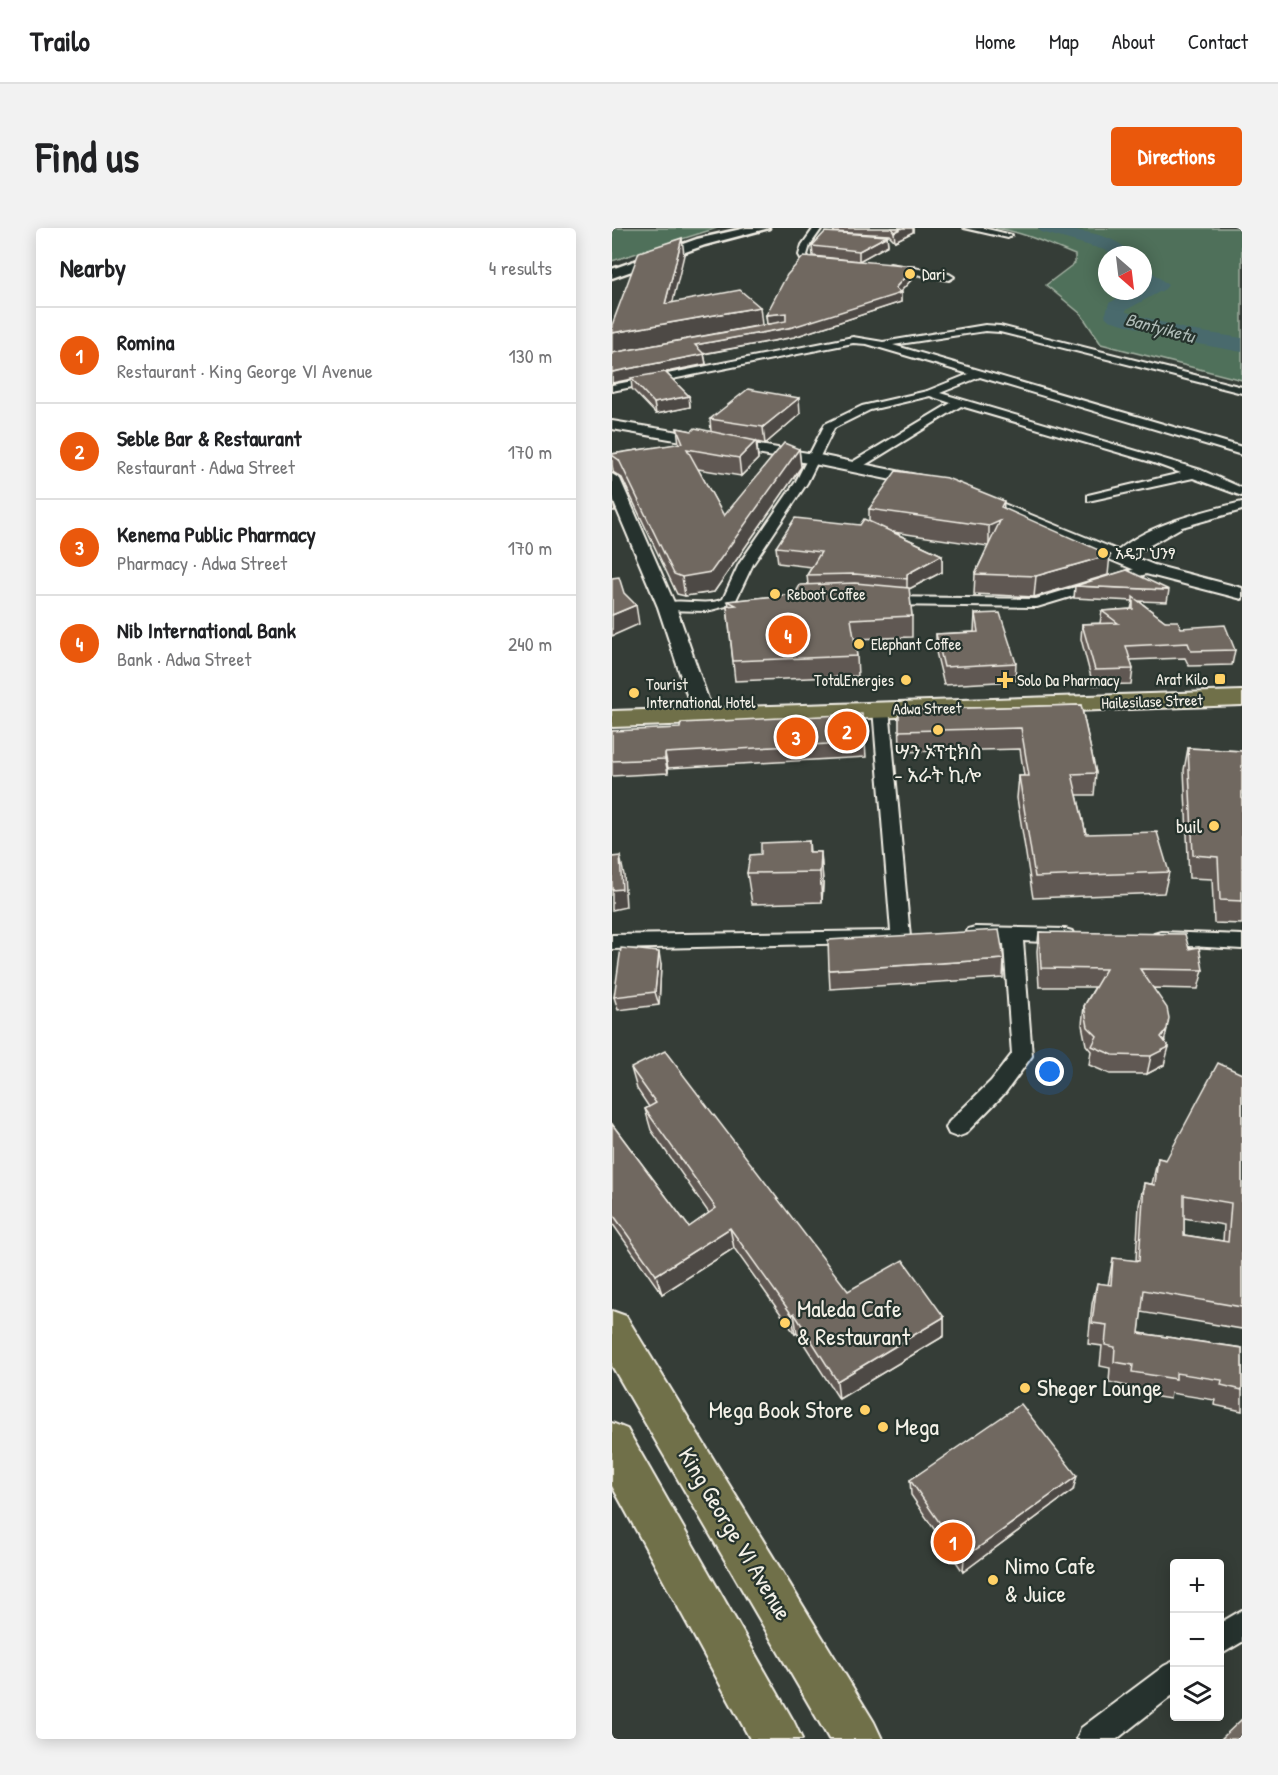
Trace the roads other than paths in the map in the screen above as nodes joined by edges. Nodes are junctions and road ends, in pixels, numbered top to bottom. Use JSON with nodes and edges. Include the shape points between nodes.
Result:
{"nodes":[{"id":1,"x":739,"y":228,"type":"edge"},
{"id":2,"x":763,"y":228,"type":"edge"},
{"id":3,"x":968,"y":228,"type":"edge"},
{"id":4,"x":818,"y":233,"type":"edge"},
{"id":5,"x":1008,"y":235,"type":"dead end"},
{"id":6,"x":842,"y":264,"type":"edge"},
{"id":7,"x":612,"y":267,"type":"edge"},
{"id":8,"x":885,"y":267,"type":"edge"},
{"id":9,"x":612,"y":274,"type":"edge"},
{"id":10,"x":949,"y":277,"type":"dead end"},
{"id":11,"x":880,"y":344,"type":"junction"},
{"id":12,"x":979,"y":374,"type":"junction"},
{"id":13,"x":612,"y":388,"type":"edge"},
{"id":14,"x":1242,"y":390,"type":"edge"},
{"id":15,"x":930,"y":393,"type":"junction"},
{"id":16,"x":960,"y":402,"type":"junction"},
{"id":17,"x":612,"y":425,"type":"edge"},
{"id":18,"x":1242,"y":451,"type":"edge"},
{"id":19,"x":814,"y":459,"type":"junction"},
{"id":20,"x":853,"y":467,"type":"junction"},
{"id":21,"x":1197,"y":473,"type":"junction"},
{"id":22,"x":612,"y":479,"type":"edge"},
{"id":23,"x":1242,"y":492,"type":"edge"},
{"id":24,"x":1092,"y":498,"type":"dead end"},
{"id":25,"x":1242,"y":506,"type":"edge"},
{"id":26,"x":1119,"y":557,"type":"junction"},
{"id":27,"x":1148,"y":569,"type":"junction"},
{"id":28,"x":1242,"y":594,"type":"edge"},
{"id":29,"x":865,"y":598,"type":"edge"},
{"id":30,"x":667,"y":607,"type":"junction"},
{"id":31,"x":1242,"y":698,"type":"edge"},
{"id":32,"x":1063,"y":705,"type":"joint"},
{"id":33,"x":881,"y":708,"type":"junction"},
{"id":34,"x":704,"y":716,"type":"junction"},
{"id":35,"x":612,"y":720,"type":"edge"},
{"id":36,"x":992,"y":934,"type":"junction"},
{"id":37,"x":958,"y":935,"type":"edge"},
{"id":38,"x":924,"y":936,"type":"edge"},
{"id":39,"x":901,"y":937,"type":"junction"},
{"id":40,"x":1087,"y":937,"type":"edge"},
{"id":41,"x":1147,"y":939,"type":"edge"},
{"id":42,"x":612,"y":942,"type":"edge"},
{"id":43,"x":1242,"y":942,"type":"edge"},
{"id":44,"x":957,"y":1128,"type":"dead end"},
{"id":45,"x":612,"y":1329,"type":"edge"},
{"id":46,"x":612,"y":1444,"type":"edge"},
{"id":47,"x":1242,"y":1624,"type":"edge"},
{"id":48,"x":1224,"y":1638,"type":"edge"},
{"id":49,"x":1170,"y":1679,"type":"edge"},
{"id":50,"x":777,"y":1739,"type":"edge"},
{"id":51,"x":857,"y":1739,"type":"edge"},
{"id":52,"x":1092,"y":1739,"type":"edge"}],
"edges":[{"from":1,"to":7,"type":"main road","via":[[673,245]]},
{"from":2,"to":9,"type":"main road","via":[[701,242]]},
{"from":3,"to":5,"type":"street"},
{"from":4,"to":6,"type":"street","via":[[803,255],[806,260]]},
{"from":8,"to":10,"type":"street"},
{"from":11,"to":12,"type":"street"},
{"from":11,"to":13,"type":"street","via":[[854,340]]},
{"from":11,"to":14,"type":"street","via":[[1000,329]]},
{"from":12,"to":15,"type":"street"},
{"from":12,"to":18,"type":"street"},
{"from":15,"to":16,"type":"street"},
{"from":15,"to":19,"type":"street","via":[[845,416],[822,435]]},
{"from":16,"to":20,"type":"street"},
{"from":16,"to":21,"type":"street"},
{"from":17,"to":19,"type":"street"},
{"from":19,"to":20,"type":"street"},
{"from":19,"to":30,"type":"street","via":[[746,564],[735,600],[722,605]]},
{"from":20,"to":26,"type":"street","via":[[950,488]]},
{"from":21,"to":23,"type":"street"},
{"from":21,"to":24,"type":"street"},
{"from":22,"to":30,"type":"street"},
{"from":25,"to":26,"type":"street","via":[[1179,521]]},
{"from":26,"to":27,"type":"street"},
{"from":27,"to":28,"type":"street"},
{"from":27,"to":29,"type":"street","via":[[1037,603]]},
{"from":30,"to":34,"type":"street"},
{"from":31,"to":32,"type":"main road","name":"Hailesilase Street"},
{"from":32,"to":33,"type":"main road","name":"Adwa Street"},
{"from":33,"to":34,"type":"main road","name":"Adwa Street"},
{"from":33,"to":39,"type":"street"},
{"from":34,"to":35,"type":"main road","name":"Adwa Street"},
{"from":36,"to":37,"type":"street"},
{"from":36,"to":40,"type":"street"},
{"from":36,"to":44,"type":"street","via":[[1013,940],[1022,1056]]},
{"from":38,"to":39,"type":"street"},
{"from":39,"to":42,"type":"street"},
{"from":41,"to":43,"type":"street"},
{"from":45,"to":51,"type":"main road","name":"King George VI Avenue"},
{"from":46,"to":50,"type":"main road"},
{"from":47,"to":48,"type":"street"},
{"from":49,"to":52,"type":"street"}]}
